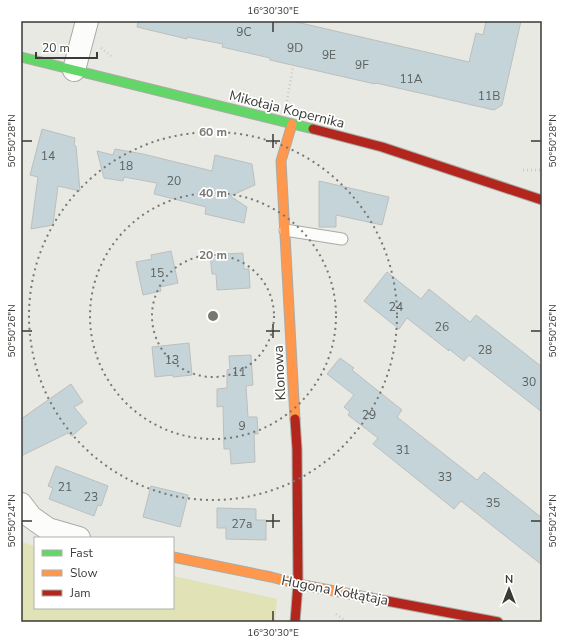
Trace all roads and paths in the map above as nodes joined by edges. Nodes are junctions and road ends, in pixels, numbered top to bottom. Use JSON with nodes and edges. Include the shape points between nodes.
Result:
{"nodes":[{"id":1,"x":87,"y":21,"type":"edge"},
{"id":2,"x":21,"y":57,"type":"edge"},
{"id":3,"x":293,"y":66,"type":"dead end"},
{"id":4,"x":74,"y":70,"type":"junction"},
{"id":5,"x":286,"y":105,"type":"dead end"},
{"id":6,"x":292,"y":124,"type":"junction"},
{"id":7,"x":542,"y":200,"type":"edge"},
{"id":8,"x":285,"y":230,"type":"junction"},
{"id":9,"x":342,"y":239,"type":"dead end"},
{"id":10,"x":21,"y":504,"type":"edge"},
{"id":11,"x":76,"y":537,"type":"edge"},
{"id":12,"x":174,"y":557,"type":"edge"},
{"id":13,"x":298,"y":584,"type":"junction"},
{"id":14,"x":335,"y":613,"type":"dead end"},
{"id":15,"x":295,"y":622,"type":"edge"},
{"id":16,"x":347,"y":622,"type":"edge"},
{"id":17,"x":498,"y":622,"type":"edge"}],
"edges":[{"from":1,"to":4,"type":"street"},
{"from":2,"to":4,"type":"street","name":"Mikołaja Kopernika"},
{"from":3,"to":5,"type":"path"},
{"from":4,"to":6,"type":"street","name":"Mikołaja Kopernika"},
{"from":6,"to":7,"type":"street","name":"Mikołaja Kopernika","via":[[382,147]]},
{"from":6,"to":8,"type":"street","name":"Klonowa","via":[[281,161]]},
{"from":8,"to":9,"type":"lane"},
{"from":8,"to":13,"type":"street","name":"Klonowa","via":[[297,449]]},
{"from":10,"to":11,"type":"street","via":[[31,517],[48,529]]},
{"from":12,"to":13,"type":"street","name":"Hugona Kołłątaja"},
{"from":13,"to":15,"type":"street","name":"Klonowa"},
{"from":13,"to":17,"type":"street","name":"Hugona Kołłątaja"},
{"from":14,"to":16,"type":"path"}]}
